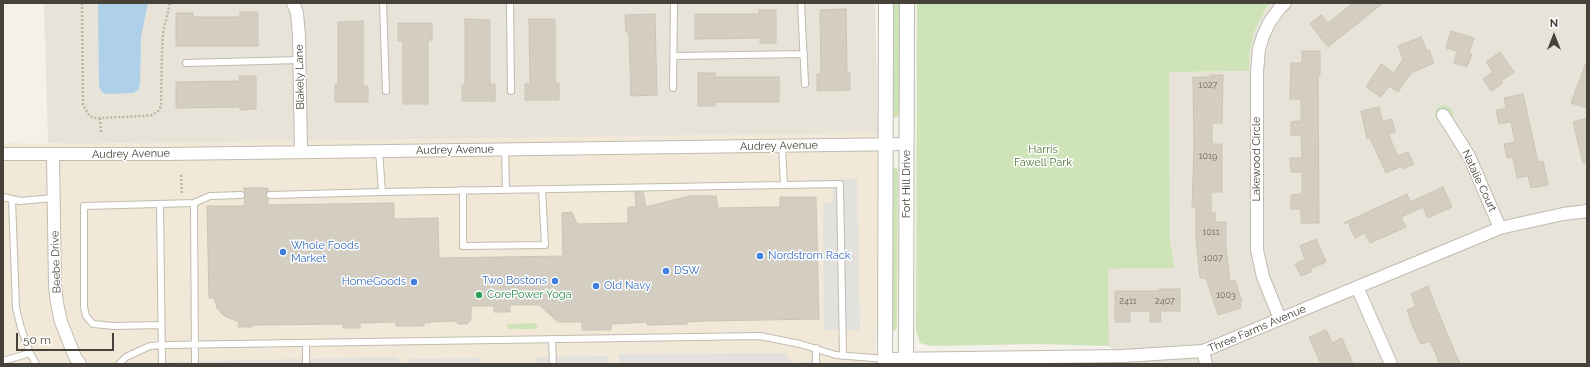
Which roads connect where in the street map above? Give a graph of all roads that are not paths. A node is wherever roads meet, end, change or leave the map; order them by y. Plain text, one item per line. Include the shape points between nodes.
1 (293, 3) edge
2 (383, 3) edge
3 (510, 3) edge
4 (674, 3) edge
5 (801, 3) edge
6 (886, 3) edge
7 (907, 3) edge
8 (1285, 3) edge
9 (804, 54) junction
10 (674, 56) junction
11 (300, 60) junction
12 (186, 63) dead end
13 (805, 84) dead end
14 (673, 88) dead end
15 (386, 91) dead end
16 (511, 91) dead end
17 (1443, 115) dead end
18 (907, 144) junction
19 (886, 145) junction
20 (782, 146) junction
21 (505, 150) junction
22 (379, 151) junction
23 (301, 152) junction
24 (3, 154) edge
25 (53, 155) junction
26 (784, 185) junction
27 (542, 189) junction
28 (463, 190) junction
29 (506, 190) junction
30 (382, 192) junction
31 (270, 195) dead end
32 (241, 196) dead end
33 (3, 197) edge
34 (54, 198) junction
35 (12, 199) junction
36 (194, 203) junction
37 (160, 204) junction
38 (1587, 212) edge
39 (1500, 228) junction
40 (1357, 287) junction
41 (1280, 319) junction
42 (160, 325) junction
43 (552, 339) junction
44 (306, 343) junction
45 (194, 344) junction
46 (161, 345) junction
47 (816, 348) junction
48 (1203, 351) junction
49 (30, 353) junction
50 (843, 356) junction
51 (1074, 360) edge
52 (3, 361) edge
53 (885, 362) edge
54 (906, 362) edge
55 (36, 364) edge
56 (80, 364) edge
57 (119, 364) edge
58 (162, 364) edge
59 (195, 364) edge
60 (306, 364) edge
61 (553, 364) edge
62 (816, 364) edge
63 (1206, 364) edge
64 (1391, 364) edge

1 - 11 street, Blakely Lane via 297,13
2 - 15 lane
3 - 16 lane
4 - 10 lane
5 - 9 lane
6 - 19 street, Fort Hill Drive
7 - 18 street, Fort Hill Drive
8 - 41 street, Lakewood Circle via 1269,23 1263,36 1257,72 1257,250 1263,277
9 - 10 lane
9 - 13 lane
10 - 14 lane
11 - 12 lane
11 - 23 street, Blakely Lane
17 - 39 street, Natalie Court via 1469,156
18 - 19 street, Audrey Avenue
18 - 54 street, Fort Hill Drive
19 - 20 street, Audrey Avenue
19 - 53 street, Fort Hill Drive
20 - 21 street, Audrey Avenue
20 - 26 lane
21 - 22 street, Audrey Avenue
21 - 29 lane
22 - 23 street, Audrey Avenue
22 - 30 lane
23 - 25 street, Audrey Avenue
24 - 25 street, Audrey Avenue
25 - 34 street, Beebe Drive
26 - 27 lane
26 - 50 lane via 840,184
27 - 28 lane via 545,245 470,246 463,246
27 - 29 lane
28 - 29 lane
28 - 30 lane
30 - 31 lane
32 - 36 lane via 210,196
33 - 35 lane
34 - 35 lane via 20,201
34 - 56 street, Beebe Drive via 57,303 75,357
35 - 49 lane via 16,308
36 - 37 lane
36 - 45 lane
37 - 42 lane
37 - 42 lane via 84,206 86,316 93,324
38 - 39 street, Three Farms Avenue via 1563,214
39 - 40 street, Three Farms Avenue
40 - 41 street, Three Farms Avenue
40 - 64 street
41 - 48 street, Three Farms Avenue
42 - 46 lane
43 - 44 lane
43 - 47 lane via 764,336
43 - 61 lane
44 - 45 lane
44 - 60 lane
45 - 46 lane
45 - 59 lane
46 - 57 lane via 150,346 126,357
46 - 58 lane
47 - 50 lane
47 - 62 lane
48 - 51 street, Three Farms Avenue
48 - 63 street
49 - 52 lane
49 - 55 lane
50 - 53 lane
51 - 54 street, Three Farms Avenue
53 - 54 street, Three Farms Avenue

